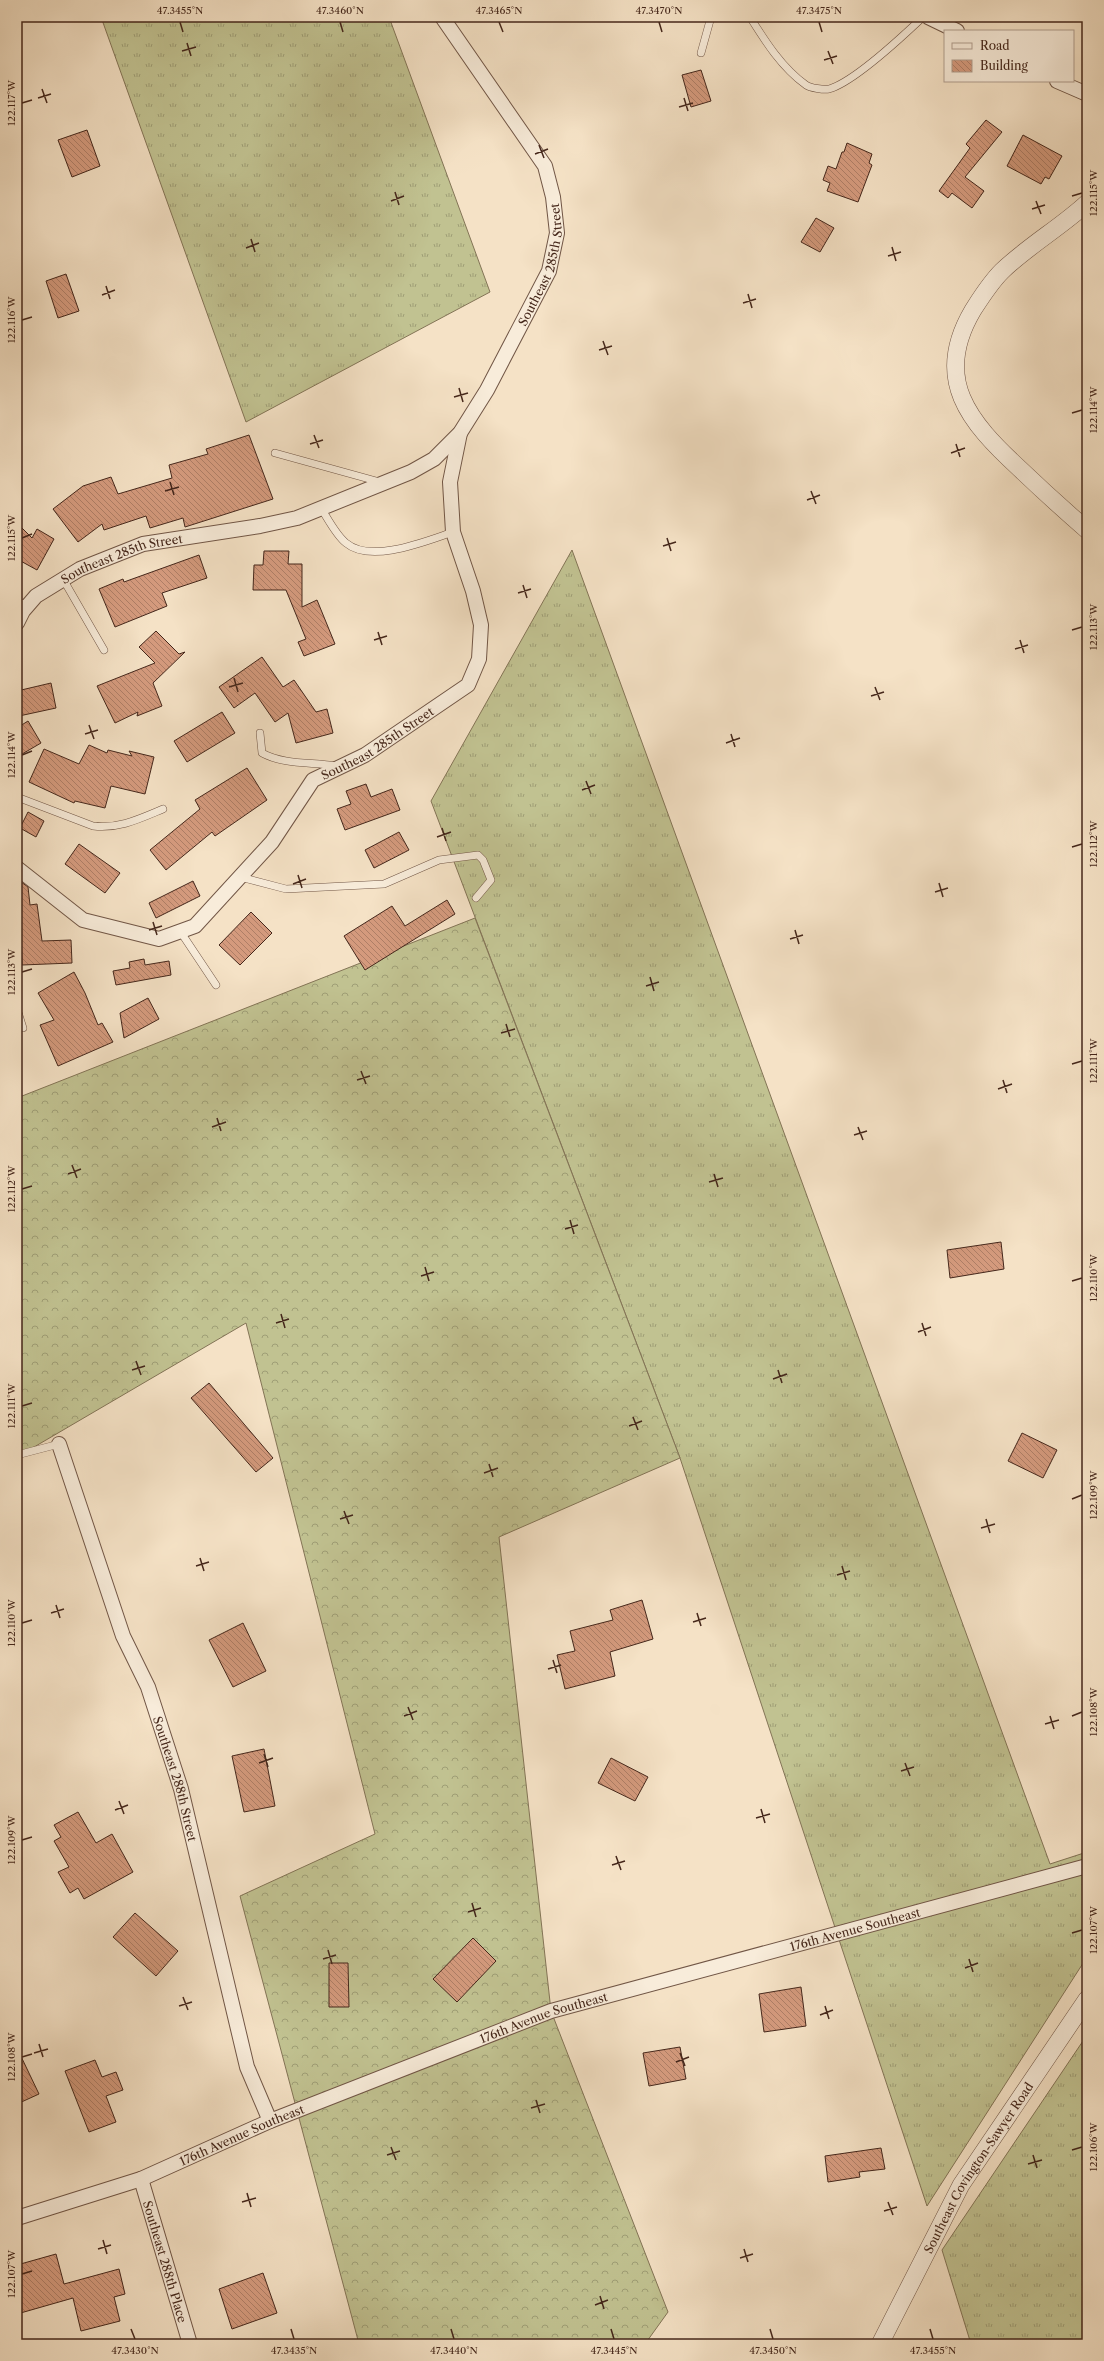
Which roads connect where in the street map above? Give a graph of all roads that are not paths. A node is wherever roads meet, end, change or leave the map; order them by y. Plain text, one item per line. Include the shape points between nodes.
1 (442, 17) edge
2 (711, 17) edge
3 (750, 17) edge
4 (923, 17) edge
5 (928, 17) edge
6 (954, 30) edge
7 (702, 53) dead end
8 (1059, 82) edge
9 (1087, 94) edge
10 (1087, 202) edge
11 (460, 433) junction
12 (274, 453) dead end
13 (383, 483) junction
14 (321, 508) junction
15 (1087, 530) edge
16 (453, 532) junction
17 (63, 579) junction
18 (22, 603) edge
19 (17, 623) edge
20 (104, 650) dead end
21 (260, 734) dead end
22 (340, 767) junction
23 (17, 797) edge
24 (163, 809) dead end
25 (17, 868) edge
26 (240, 877) junction
27 (476, 898) dead end
28 (180, 932) junction
29 (216, 985) dead end
30 (17, 1009) edge
31 (23, 1028) dead end
32 (59, 1444) joint
33 (17, 1455) edge
34 (1087, 1866) edge
35 (1087, 1999) edge
36 (270, 2121) junction
37 (141, 2178) junction
38 (17, 2218) edge
39 (190, 2344) edge
40 (880, 2344) edge

1 - 11 street, Southeast 285th Street via 544,166 553,197 557,233 549,271 487,390
2 - 7 lane
3 - 4 lane via 772,52 806,86 827,90 842,84 900,40
5 - 6 street
8 - 9 street
10 - 15 street via 1002,271 985,291 963,328 957,346 956,368 960,392 967,411 982,432
11 - 13 street, Southeast 285th Street via 434,459
11 - 16 street, Southeast 285th Street via 450,482
12 - 13 lane
13 - 14 street, Southeast 285th Street
14 - 16 lane via 346,543 362,551 387,551
14 - 17 street, Southeast 285th Street via 297,518 260,526 143,544 80,569
16 - 22 street, Southeast 285th Street via 473,591 481,625 479,659 468,685 365,755
17 - 18 street, Southeast 285th Street
17 - 20 lane
18 - 19 street, Southeast 285th Street
21 - 22 lane via 262,753 270,757
22 - 26 street, Southeast 285th Street via 313,780 272,842
23 - 24 lane via 104,828 124,825
25 - 28 street, Southeast 285th Street via 83,920 159,939
26 - 27 lane via 286,889 384,884 439,860 478,855 483,860 491,880
26 - 28 street, Southeast 285th Street via 195,926
28 - 29 lane
30 - 31 lane
32 - 33 lane
32 - 36 street, Southeast 288th Street via 123,1636 148,1687 178,1781 247,2067
34 - 36 street, 176th Avenue Southeast via 551,2012
35 - 40 street, Southeast Covington-Sawyer Road via 961,2185
36 - 37 street, 176th Avenue Southeast
37 - 38 street, 176th Avenue Southeast
37 - 39 street, Southeast 288th Place

